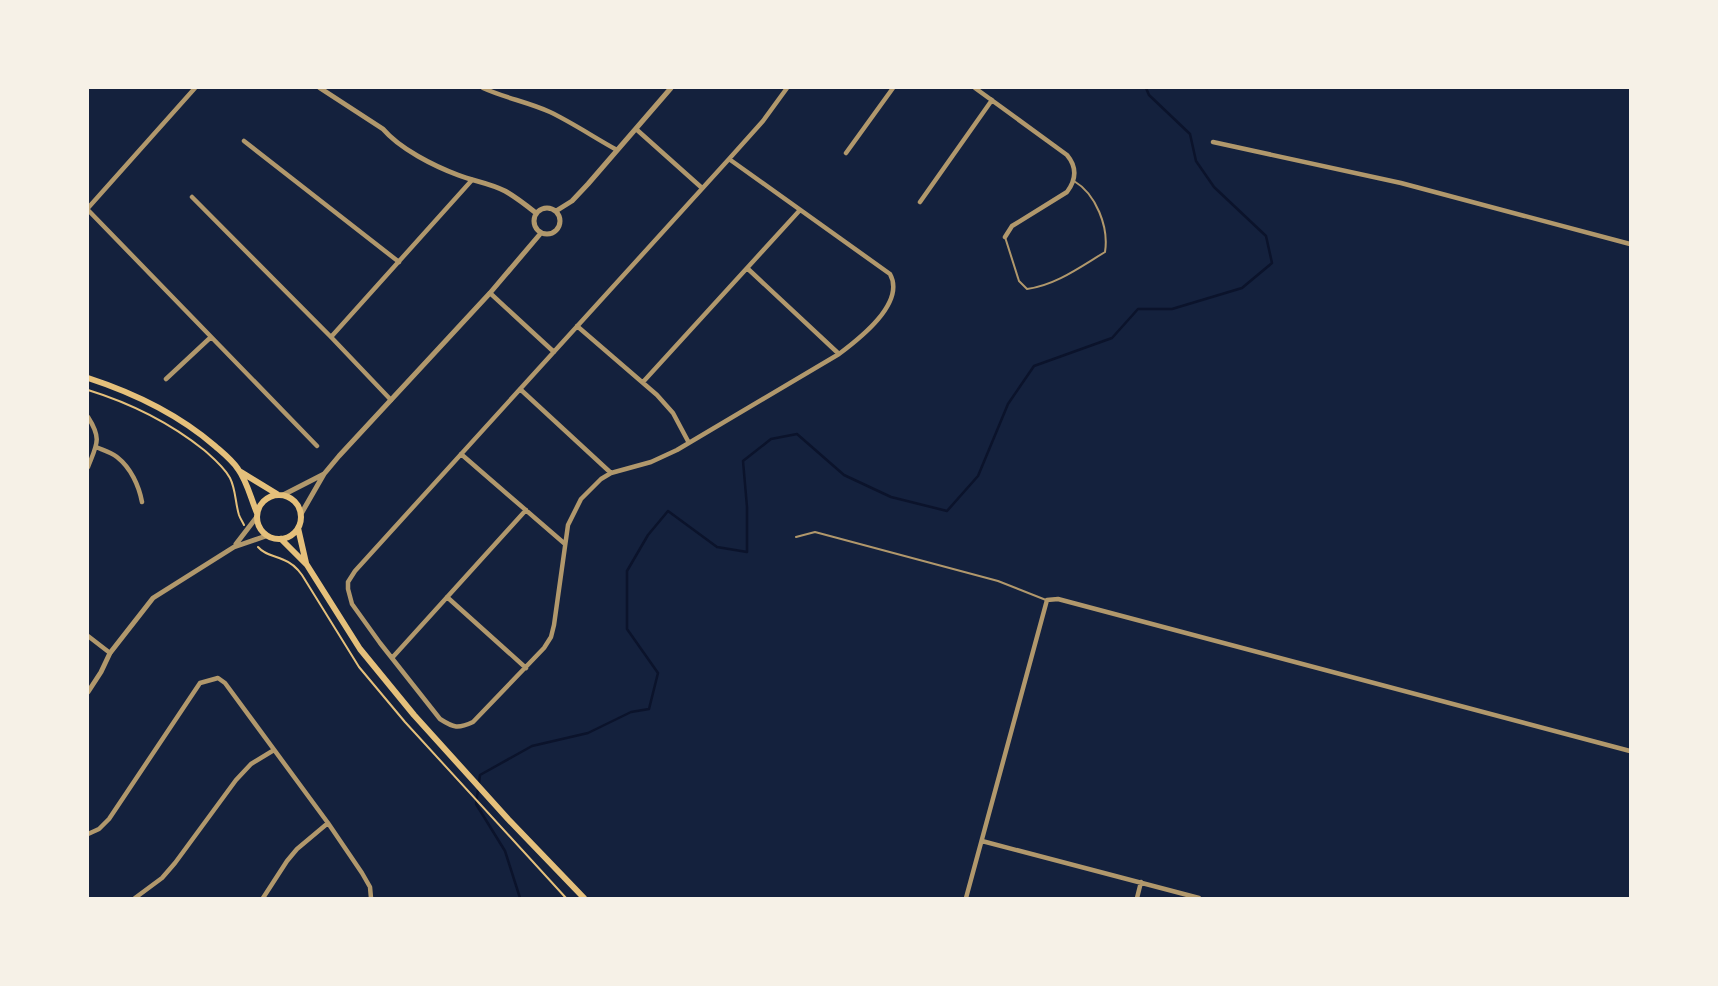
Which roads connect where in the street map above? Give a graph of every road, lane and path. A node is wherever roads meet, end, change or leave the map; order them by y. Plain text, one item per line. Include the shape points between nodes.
1 (195, 88) edge
2 (320, 88) edge
3 (483, 88) edge
4 (671, 88) edge
5 (787, 88) edge
6 (893, 88) edge
7 (975, 88) edge
8 (992, 100) junction
9 (636, 129) junction
10 (244, 141) dead end
11 (1213, 142) dead end
12 (617, 150) junction
13 (846, 153) dead end
14 (729, 159) junction
15 (472, 180) junction
16 (1073, 181) junction
17 (702, 188) junction
18 (192, 197) dead end
19 (920, 202) dead end
20 (88, 209) edge
21 (800, 210) junction
22 (556, 211) junction
23 (536, 213) junction
24 (541, 233) junction
25 (1005, 237) joint
26 (1630, 244) edge
27 (399, 262) junction
28 (747, 268) junction
29 (490, 293) junction
30 (577, 326) junction
31 (211, 337) junction
32 (331, 337) junction
33 (554, 352) junction
34 (839, 354) junction
35 (88, 378) edge
36 (166, 379) dead end
37 (643, 382) junction
38 (520, 389) junction
39 (88, 390) edge
40 (391, 400) junction
41 (88, 417) edge
42 (689, 443) junction
43 (317, 446) dead end
44 (96, 447) junction
45 (461, 454) junction
46 (88, 467) edge
47 (240, 471) junction
48 (611, 473) junction
49 (324, 474) junction
50 (280, 495) junction
51 (142, 502) dead end
52 (526, 510) junction
53 (301, 514) junction
54 (256, 516) junction
55 (245, 527) dead end
56 (298, 528) junction
57 (266, 536) junction
58 (796, 537) dead end
59 (281, 539) junction
60 (255, 544) dead end
61 (565, 544) junction
62 (234, 547) junction
63 (307, 565) junction
64 (447, 597) junction
65 (1047, 600) junction
66 (88, 636) edge
67 (110, 653) junction
68 (392, 658) junction
69 (526, 668) junction
70 (88, 692) edge
71 (274, 750) junction
72 (1630, 751) edge
73 (328, 823) junction
74 (88, 834) edge
75 (982, 841) junction
76 (1141, 882) junction
77 (135, 898) edge
78 (263, 898) edge
79 (372, 898) edge
80 (566, 898) edge
81 (584, 898) edge
82 (966, 898) edge
83 (1137, 898) edge
84 (1199, 898) edge

1 - 20 street
2 - 15 street via 401,145
3 - 12 street via 552,113
4 - 9 street
5 - 14 street
6 - 13 street
7 - 8 street
8 - 16 street via 1068,155 1073,162
8 - 19 street
9 - 12 street
9 - 17 street
10 - 27 street
11 - 26 street via 1401,183
12 - 22 street via 572,201
14 - 17 street
14 - 21 street
15 - 23 street via 504,191
15 - 27 street
16 - 25 street via 1067,192 1012,226
16 - 25 lane via 1094,201 1104,225 1105,252 1060,279 1027,289 1019,281
17 - 30 street
18 - 32 street
20 - 31 street
21 - 28 street
21 - 34 street via 890,274 893,281 893,294 874,325
22 - 23 street via 547,208
22 - 24 street via 557,229
23 - 24 street via 535,228
24 - 29 street
27 - 32 street
28 - 34 street
28 - 37 street
29 - 33 street
29 - 40 street
30 - 33 street
30 - 37 street
31 - 36 street
31 - 43 street
32 - 40 street
33 - 38 street
34 - 42 street
35 - 47 main road via 163,410 206,439
37 - 42 street via 673,414
38 - 45 street
38 - 48 street
39 - 55 path via 148,414 213,458 230,479
40 - 49 street
41 - 44 street via 96,432
42 - 48 street via 651,462
44 - 46 street
44 - 51 street via 123,463 138,485
45 - 52 street
45 - 68 street via 348,582 352,604
47 - 50 main road
47 - 54 main road
48 - 61 street via 581,499 568,525
49 - 50 street
49 - 53 street
50 - 53 main road via 295,502
50 - 54 main road via 264,500
52 - 61 street
52 - 64 street
53 - 56 main road
54 - 57 main road
54 - 62 street
56 - 59 main road
56 - 63 main road
57 - 59 main road
57 - 62 street
58 - 65 lane via 815,532 998,581
59 - 63 main road
60 - 80 path via 266,554 288,561 302,575 359,667
61 - 69 street via 551,637
62 - 67 street via 153,598
63 - 81 main road via 360,649 414,715
64 - 68 street
64 - 69 street
65 - 72 street via 1058,599
65 - 75 street
66 - 67 street
67 - 70 street
68 - 69 street via 440,719 452,727 473,723
71 - 73 street
71 - 74 street via 225,683 218,678 200,683 109,819
71 - 77 street via 251,764 175,863
73 - 78 street via 297,849
73 - 79 street via 362,873
75 - 76 street
75 - 82 street
76 - 83 street
76 - 84 street

